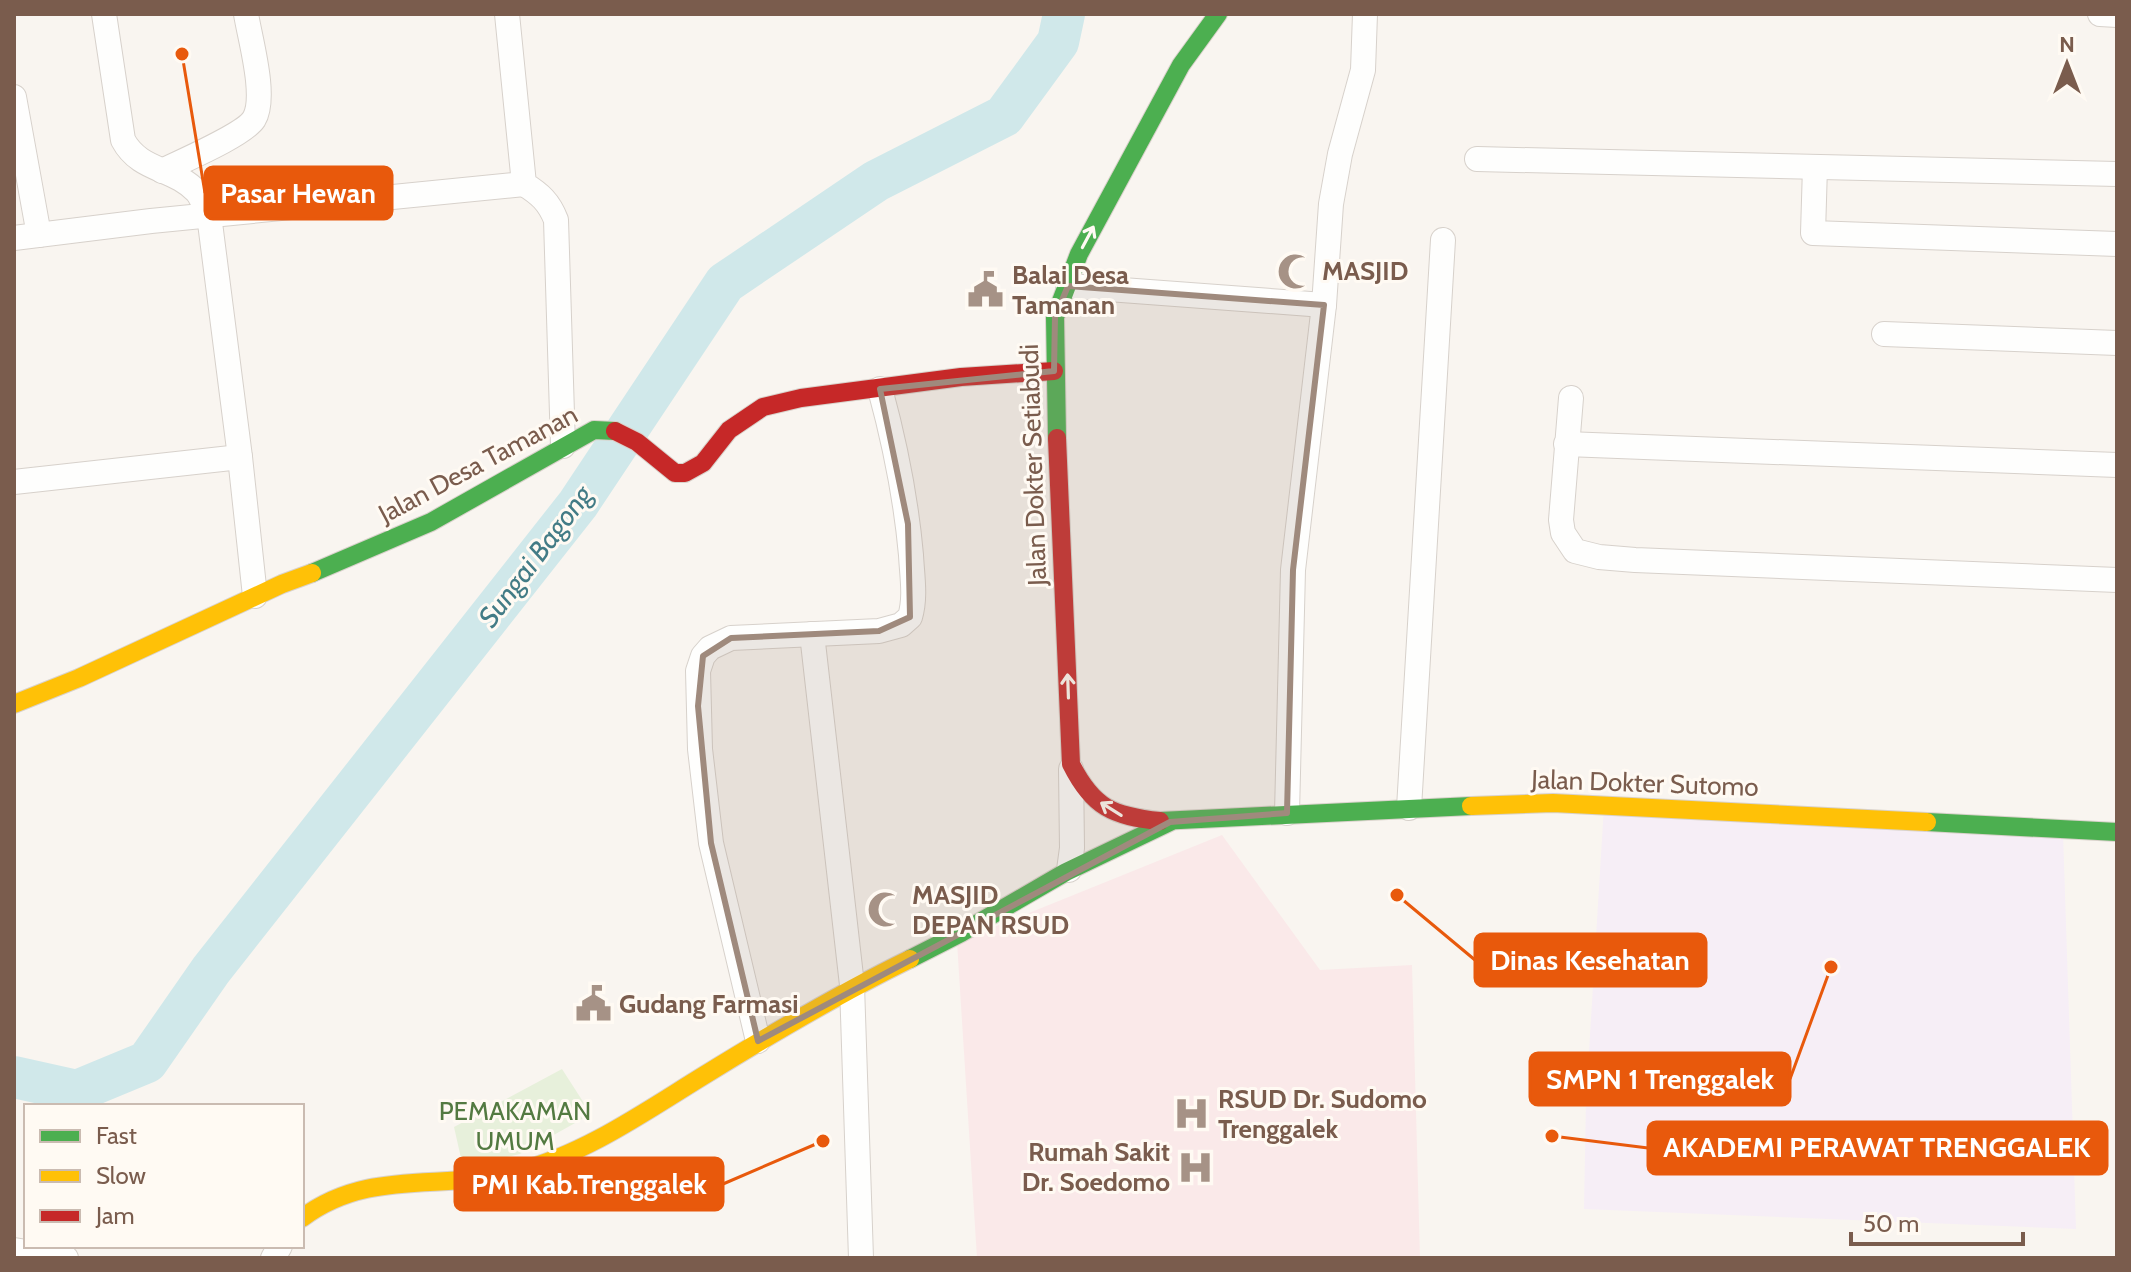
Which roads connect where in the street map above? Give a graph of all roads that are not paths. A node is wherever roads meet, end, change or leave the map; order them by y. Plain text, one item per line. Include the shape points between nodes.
1 (104, 14) edge
2 (246, 14) edge
3 (507, 14) edge
4 (1218, 14) edge
5 (1365, 14) edge
6 (2100, 14) edge
7 (2117, 15) edge
8 (14, 97) edge
9 (1477, 159) dead end
10 (1815, 167) junction
11 (162, 171) junction
12 (2117, 174) edge
13 (524, 184) junction
14 (209, 215) junction
15 (39, 235) junction
16 (14, 238) edge
17 (1443, 240) dead end
18 (2117, 244) edge
19 (1068, 286) junction
20 (1324, 305) junction
21 (1884, 334) dead end
22 (2117, 343) edge
23 (1054, 371) junction
24 (880, 389) junction
25 (1571, 398) dead end
26 (1566, 444) junction
27 (563, 446) junction
28 (240, 457) junction
29 (2117, 465) edge
30 (14, 482) edge
31 (2117, 580) edge
32 (255, 596) junction
33 (812, 634) junction
34 (14, 704) edge
35 (1071, 764) junction
36 (1409, 808) junction
37 (1287, 813) junction
38 (1170, 822) junction
39 (2117, 832) edge
40 (1069, 870) junction
41 (852, 985) junction
42 (758, 1041) junction
43 (304, 1216) edge
44 (14, 1250) edge
45 (66, 1258) edge
46 (861, 1258) edge

1 - 11 street via 123,140 130,154
2 - 11 street via 258,79 255,118
3 - 13 street
19 -> 4 street, Jalan Dokter Setiabudi via 1079,254 1181,65
5 - 20 street via 1363,70 1331,204
6 - 7 street
8 - 15 street
9 - 10 street
10 - 12 street
10 - 18 street via 1813,233
11 - 14 street via 198,193
13 - 14 street
13 - 27 street via 551,206 556,220
14 - 15 street
14 - 28 street
15 - 16 street
17 - 36 street
19 - 20 street
19 - 23 street, Jalan Dokter Setiabudi via 1055,317
20 - 37 street via 1293,570
21 - 22 street
23 - 24 street, Jalan Desa Tamanan
35 -> 23 street, Jalan Dokter Setiabudi
24 - 27 street, Jalan Desa Tamanan via 763,407 729,430 703,463 685,473 675,473 618,430 594,430
24 - 33 street via 908,524 913,609 906,621 891,628
25 - 26 street
26 - 29 street
26 - 31 street via 1563,533 1575,551 1599,557
27 - 32 street, Jalan Desa Tamanan via 431,522
28 - 30 street
28 - 32 street
32 - 34 street, Jalan Desa Tamanan
33 - 41 street
33 - 42 street via 731,638 703,656 698,671 711,843
38 -> 35 street via 1123,817 1099,803
35 - 40 street
36 - 37 street, Jalan Dokter Sutomo
36 - 39 street, Jalan Dokter Sutomo via 1553,803
37 - 38 street, Jalan Dokter Sutomo
38 - 40 street
40 - 41 street via 945,942
41 - 42 street
41 - 46 street
42 - 43 street via 643,1112 543,1164 503,1176 344,1193
44 - 45 street

